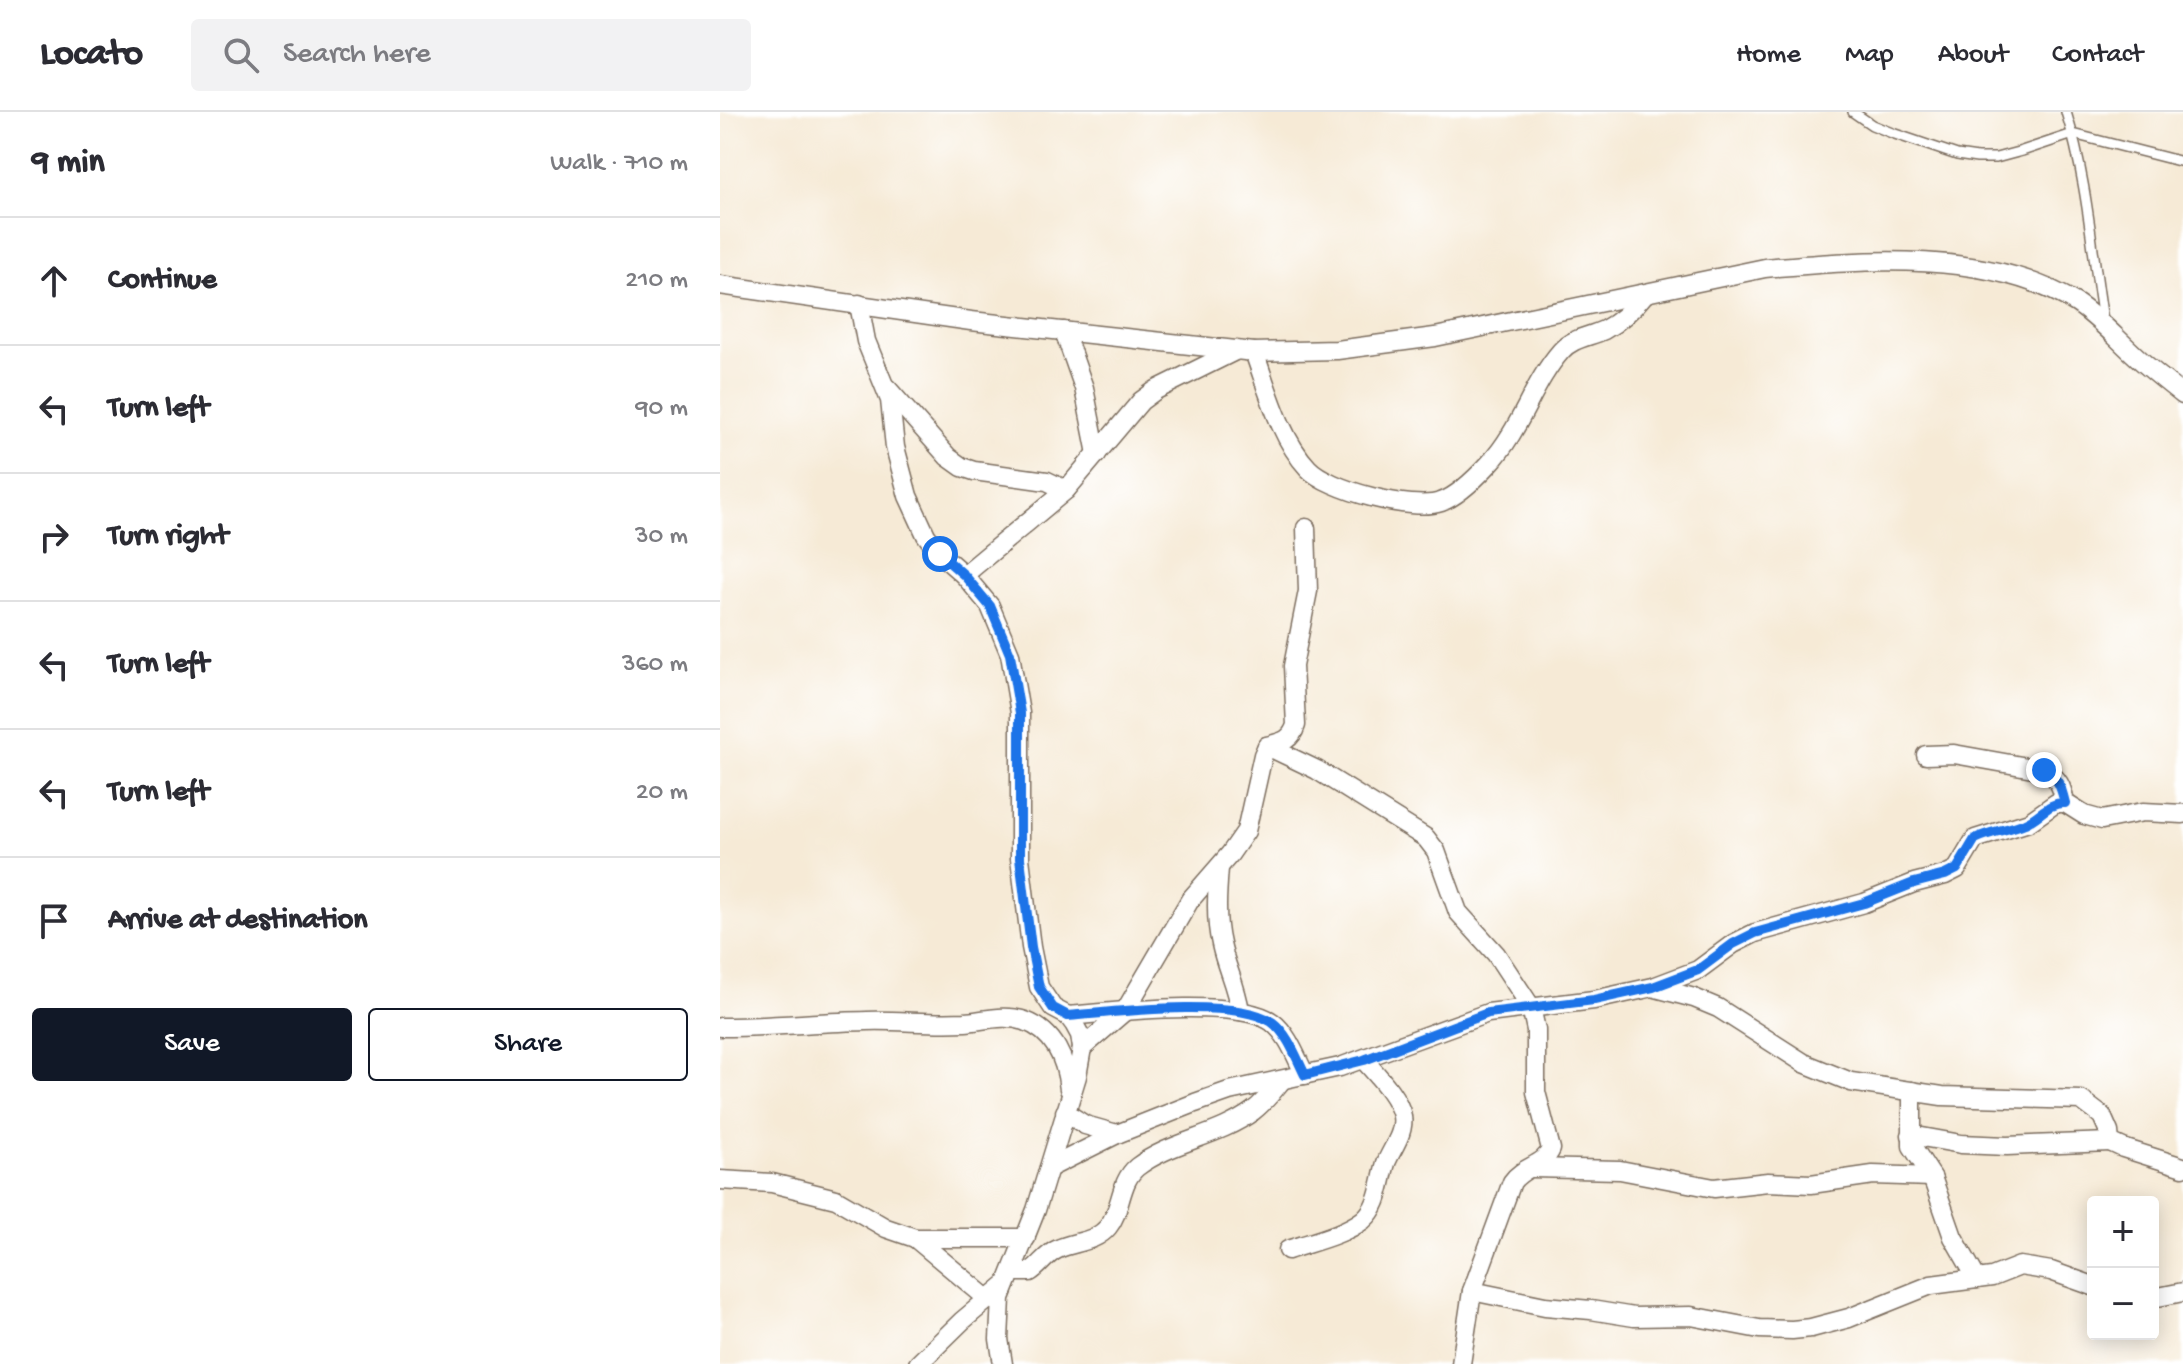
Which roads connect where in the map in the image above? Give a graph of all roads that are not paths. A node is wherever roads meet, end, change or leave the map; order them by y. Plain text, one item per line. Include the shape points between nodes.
1 (1853, 112) edge
2 (2066, 112) edge
3 (2073, 134) junction
4 (2183, 162) edge
5 (720, 285) edge
6 (1645, 294) junction
7 (859, 304) junction
8 (2103, 324) junction
9 (1064, 331) junction
10 (1235, 351) junction
11 (1254, 352) junction
12 (885, 386) junction
13 (2183, 395) edge
14 (1097, 454) junction
15 (1066, 490) junction
16 (1306, 528) dead end
17 (964, 575) junction
18 (1267, 746) junction
19 (1926, 755) dead end
20 (2065, 803) junction
21 (2183, 814) edge
22 (1219, 868) junction
23 (1653, 987) junction
24 (1531, 1007) junction
25 (1125, 1011) junction
26 (1240, 1011) junction
27 (1068, 1016) junction
28 (720, 1027) edge
29 (1082, 1048) junction
30 (1364, 1060) junction
31 (1305, 1075) junction
32 (1282, 1080) junction
33 (1912, 1091) junction
34 (1068, 1104) junction
35 (1117, 1134) junction
36 (1911, 1135) junction
37 (2110, 1142) junction
38 (1551, 1145) junction
39 (2183, 1167) edge
40 (1049, 1168) junction
41 (1525, 1168) junction
42 (1575, 1168) junction
43 (1932, 1177) junction
44 (720, 1180) edge
45 (915, 1238) junction
46 (1026, 1238) junction
47 (1288, 1250) dead end
48 (1009, 1279) junction
49 (1977, 1279) junction
50 (2087, 1284) edge
51 (1472, 1291) junction
52 (2183, 1292) edge
53 (2159, 1297) edge
54 (988, 1299) junction
55 (918, 1364) edge
56 (1003, 1364) edge
57 (1461, 1364) edge

1 - 3 lane via 1892,133 1977,158 1996,158
2 - 3 lane
3 - 4 lane
3 - 8 lane
5 - 7 street
6 - 8 street via 1765,268 1948,264 2003,272 2041,286
6 - 11 street via 1392,344
6 - 11 street via 1623,319 1566,346 1489,464 1449,498 1426,505 1341,489 1307,468 1290,442
7 - 9 street
7 - 12 street via 866,341
8 - 13 street
9 - 10 street
9 - 14 street via 1084,388
10 - 11 street
10 - 14 street via 1148,396
12 - 15 street via 962,467 1047,481
12 - 17 street via 908,496 931,542
14 - 15 street
15 - 17 street
16 - 18 street via 1308,591 1293,666 1296,725 1289,739
17 - 27 street via 990,606 1010,654 1020,713 1020,858 1031,947 1039,987 1053,1008
18 - 22 street via 1246,831
18 - 24 street via 1317,770 1426,838 1436,851 1458,912 1496,954
19 - 20 street via 1954,754 2044,770 2061,786
20 - 21 street via 2102,820 2143,812
20 - 23 street via 2051,805 2017,827 1975,839 1957,869 1945,875 1755,933 1698,970
22 - 25 street via 1190,900
22 - 26 street via 1218,931
23 - 24 street
23 - 33 street via 1718,1008 1825,1074
24 - 30 street via 1488,1013
24 - 38 street via 1536,1092
25 - 26 street
25 - 27 street
25 - 29 street
26 - 31 street via 1271,1022 1283,1033
27 - 29 street
28 - 34 street via 1001,1017 1026,1022 1061,1054
29 - 34 street
30 - 31 street
30 - 47 street via 1402,1115 1376,1200 1352,1226
31 - 32 street
32 - 35 street via 1229,1091
32 - 48 street via 1251,1113 1136,1168 1115,1216 1096,1237 1056,1249 1030,1272
33 - 36 street
33 - 37 street via 2081,1100 2102,1116
34 - 35 street via 1085,1125
34 - 40 street
35 - 40 street
36 - 37 street via 2007,1146
36 - 43 street via 1912,1146
37 - 39 street
38 - 41 street via 1549,1156
38 - 42 street
40 - 46 street
41 - 42 street
41 - 51 street via 1512,1182
42 - 43 street via 1620,1170 1714,1188 1811,1184 1883,1174
43 - 49 street via 1953,1237
44 - 45 street via 772,1183 829,1197
45 - 46 street
45 - 54 street
46 - 48 street
48 - 54 street
48 - 56 street via 998,1325
49 - 50 street via 2020,1266
49 - 51 street via 1931,1285 1828,1324 1792,1330 1691,1316 1634,1317
51 - 57 street
52 - 53 street
54 - 55 street

